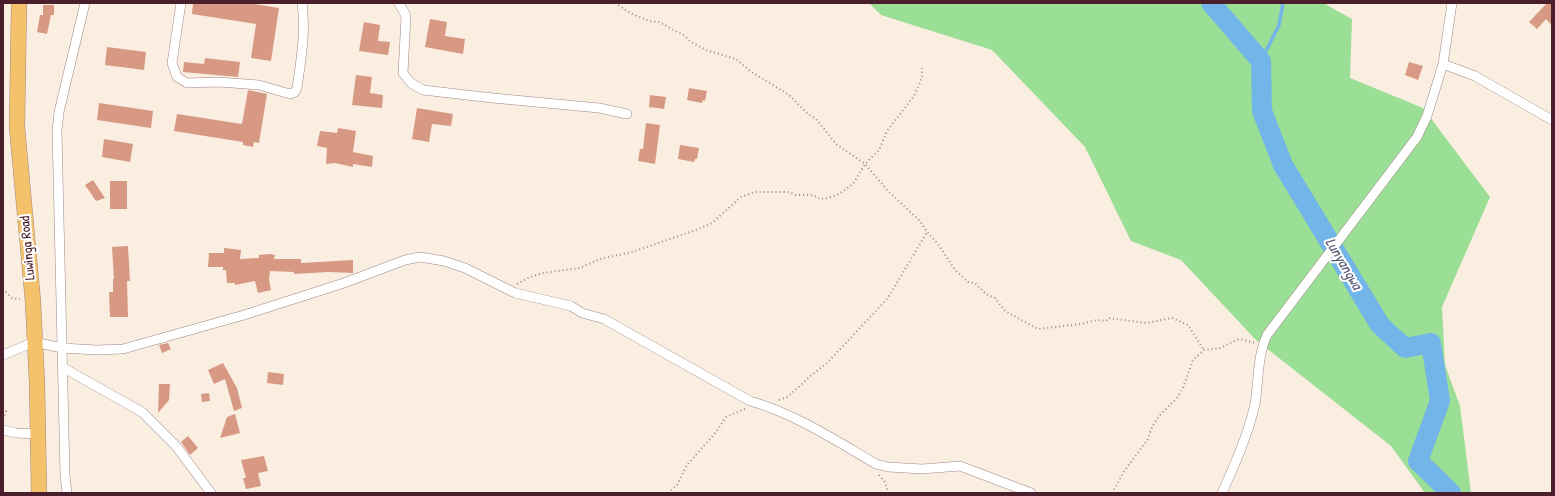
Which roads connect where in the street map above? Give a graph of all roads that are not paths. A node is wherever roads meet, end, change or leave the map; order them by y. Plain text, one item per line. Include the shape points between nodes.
1 (19, 3) edge
2 (85, 3) edge
3 (181, 3) edge
4 (302, 3) edge
5 (399, 3) edge
6 (1452, 3) edge
7 (1443, 64) junction
8 (627, 114) dead end
9 (1552, 120) edge
10 (34, 342) junction
11 (62, 348) junction
12 (3, 355) edge
13 (62, 367) junction
14 (3, 430) edge
15 (38, 434) junction
16 (39, 493) edge
17 (67, 493) edge
18 (211, 493) edge
19 (1031, 493) edge
20 (1222, 493) edge

1 - 10 highway, Luwinga Road via 17,127
2 - 11 street via 59,112 57,131
3 - 4 street via 172,64 178,77 186,83 259,85 290,94 297,88 302,49
5 - 8 street via 406,16 403,73 410,83 423,90 599,108
6 - 7 street
7 - 9 street via 1475,76
7 - 20 street via 1418,137 1267,335 1262,345 1255,404 1246,437
10 - 11 street
10 - 12 street
10 - 15 highway, Luwinga Road
11 - 13 street
11 - 19 street via 123,349 244,315 420,257 465,268 527,297 571,306 582,313 604,319 750,401 769,406 794,418 876,464 922,469 960,466
13 - 17 street
13 - 18 street via 142,412 176,446
14 - 15 street
15 - 16 highway, Luwinga Road

